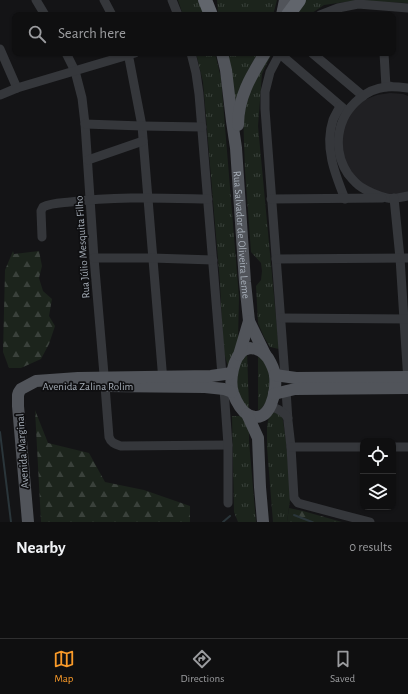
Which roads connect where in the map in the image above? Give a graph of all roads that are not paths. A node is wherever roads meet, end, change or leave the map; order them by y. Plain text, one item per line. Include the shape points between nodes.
1 (36, 0) edge
2 (104, 0) edge
3 (172, 0) edge
4 (205, 0) edge
5 (215, 0) edge
6 (285, 0) edge
7 (299, 0) edge
8 (408, 8) edge
9 (382, 10) edge
10 (43, 12) edge
11 (110, 12) edge
12 (177, 12) edge
13 (211, 12) edge
14 (212, 12) edge
15 (283, 12) edge
16 (290, 12) edge
17 (328, 12) edge
18 (0, 49) edge
19 (68, 56) edge
20 (124, 56) edge
21 (130, 56) edge
22 (192, 56) edge
23 (223, 56) edge
24 (263, 56) edge
25 (279, 56) edge
26 (282, 56) edge
27 (316, 56) edge
28 (384, 56) edge
29 (76, 71) junction
30 (408, 84) edge
31 (386, 87) junction
32 (17, 88) junction
33 (408, 88) edge
34 (0, 95) edge
35 (363, 96) junction
36 (344, 109) junction
37 (85, 124) junction
38 (142, 126) junction
39 (202, 127) junction
40 (143, 141) junction
41 (236, 148) junction
42 (88, 160) junction
43 (361, 187) junction
44 (408, 196) edge
45 (148, 198) junction
46 (390, 198) junction
47 (91, 199) junction
48 (208, 199) junction
49 (271, 199) junction
50 (347, 199) junction
51 (42, 237) dead end
52 (94, 258) junction
53 (152, 258) junction
54 (404, 258) edge
55 (276, 259) junction
56 (213, 260) junction
57 (281, 318) junction
58 (406, 319) edge
59 (249, 321) junction
60 (265, 354) junction
61 (239, 355) junction
62 (227, 374) junction
63 (280, 376) junction
64 (408, 381) edge
65 (105, 382) junction
66 (163, 382) junction
67 (28, 385) joint
68 (228, 390) junction
69 (286, 390) junction
70 (274, 394) junction
71 (268, 409) junction
72 (226, 413) junction
73 (245, 413) junction
74 (288, 418) junction
75 (258, 438) junction
76 (228, 445) junction
77 (291, 447) junction
78 (360, 447) edge
79 (396, 447) edge
80 (408, 447) edge
81 (228, 503) dead end
82 (28, 522) edge
83 (263, 522) edge
84 (370, 522) edge

1 - 10 street
2 - 11 street
3 - 12 street
4 - 13 highway
5 - 14 main road
6 - 15 main road
7 - 16 highway
8 - 9 street
9 - 17 street via 358,4
18 - 32 street
19 - 29 street, Rua Júlio Mesquita Filho
20 - 29 street
21 - 38 street
22 - 39 street
23 - 41 main road
24 - 41 main road via 243,92 238,114
25 - 49 street via 270,72 265,92
26 - 36 street
27 - 35 street
28 - 31 street
29 - 32 street
29 - 37 street, Rua Júlio Mesquita Filho
30 - 31 street
31 - 33 street
31 - 35 street
32 - 34 street
35 - 36 street
36 - 43 street via 338,134 340,158 352,179
36 - 50 street via 333,120 331,157
37 - 38 street
37 - 42 street, Rua Júlio Mesquita Filho
38 - 39 street
38 - 40 street
39 - 48 street
40 - 42 street
40 - 45 street
41 - 59 main road, Rua Salvador de Oliveira Leme
42 - 47 street, Rua Júlio Mesquita Filho
43 - 46 street
43 - 50 street via 358,196
44 - 46 street
45 - 47 street
45 - 48 street
45 - 53 street
46 - 50 street
46 - 54 street
47 - 51 street via 43,207
47 - 52 street, Rua Júlio Mesquita Filho
48 - 56 street
49 - 50 street
49 - 55 street
52 - 53 street
52 - 65 street, Rua Júlio Mesquita Filho
53 - 56 street
53 - 66 street
54 - 55 street
54 - 58 street
55 - 57 street
56 - 62 street
57 - 58 street
57 - 63 street
58 - 64 street
59 - 60 main road
59 - 61 main road
60 - 61 main road via 250,348
60 - 63 main road
61 - 62 main road
62 - 66 main road, Avenida Zalina Rolim
62 - 68 main road via 231,383
63 - 64 main road
63 - 70 main road via 275,382
64 - 69 main road
65 - 66 main road, Avenida Zalina Rolim
65 - 67 main road, Avenida Zalina Rolim via 51,380 36,381
65 - 76 street, Rua Júlio Mesquita Filho via 111,442 121,446
66 - 68 main road, Avenida Zalina Rolim
67 - 82 main road, Avenida Marginal via 21,389 18,395
68 - 72 street
68 - 73 main road
69 - 70 main road
69 - 74 street
70 - 71 main road
71 - 73 main road via 257,417
71 - 74 street via 276,408
71 - 75 main road
72 - 73 street
72 - 76 street
73 - 75 main road
74 - 77 street
75 - 83 main road
76 - 81 street
77 - 78 street
77 - 84 street via 294,498 298,503
79 - 80 street

